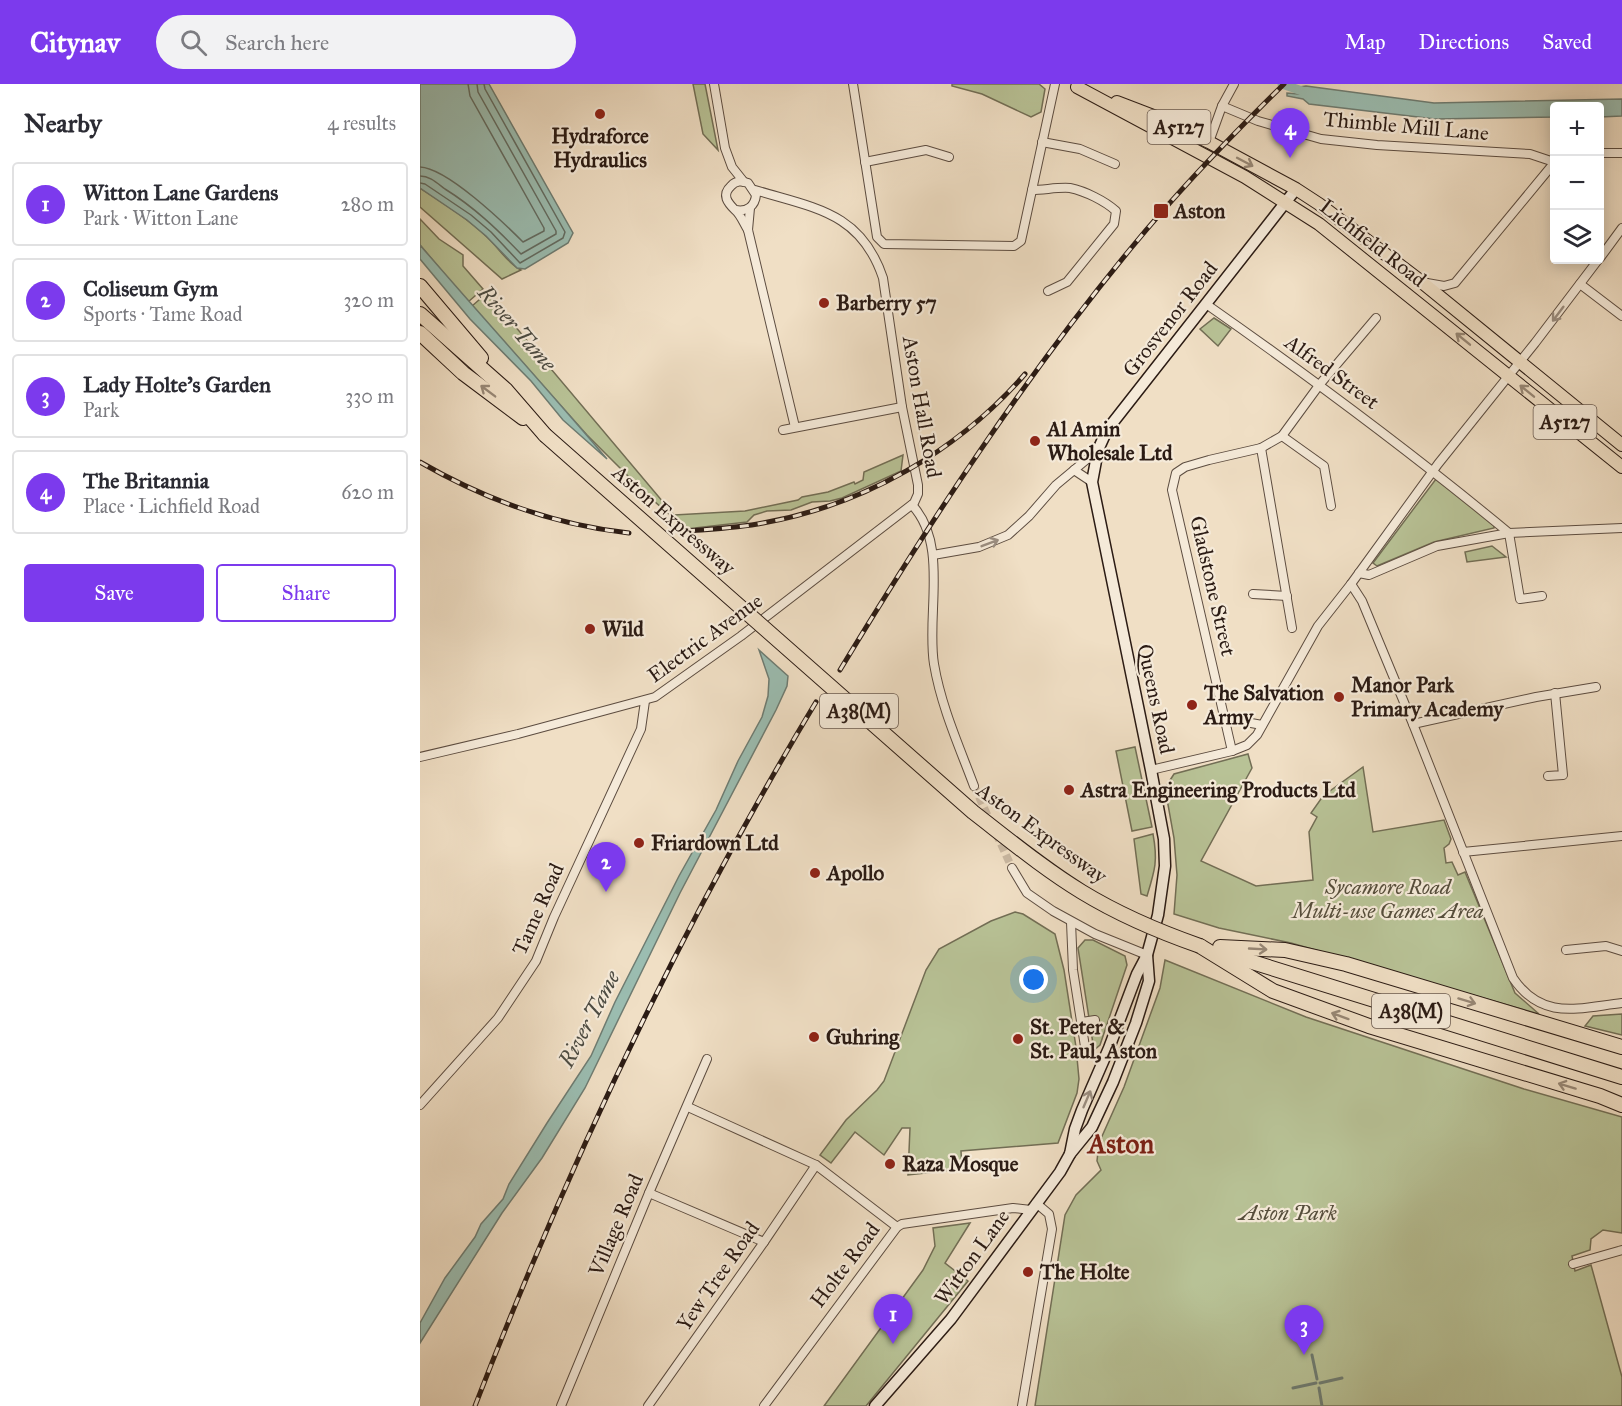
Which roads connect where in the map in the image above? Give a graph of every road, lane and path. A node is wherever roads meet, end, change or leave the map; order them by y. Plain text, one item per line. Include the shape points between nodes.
1 (714, 84) edge
2 (854, 84) edge
3 (1055, 84) edge
4 (1234, 84) edge
5 (1074, 85) edge
6 (1222, 106) junction
7 (1042, 142) junction
8 (1209, 142) junction
9 (1604, 153) edge
10 (1611, 153) junction
11 (1622, 153) edge
12 (949, 157) dead end
13 (1550, 161) edge
14 (1622, 161) edge
15 (865, 162) junction
16 (1115, 164) dead end
17 (732, 167) junction
18 (1550, 167) edge
19 (744, 182) junction
20 (731, 186) junction
21 (1296, 189) junction
22 (754, 190) junction
23 (1032, 190) junction
24 (770, 195) junction
25 (1286, 202) junction
26 (752, 206) junction
27 (736, 210) junction
28 (1622, 228) edge
29 (748, 230) junction
30 (1604, 252) edge
31 (1595, 264) edge
32 (1418, 279) junction
33 (1580, 284) junction
34 (420, 286) edge
35 (1048, 291) dead end
36 (1206, 304) junction
37 (420, 314) edge
38 (1622, 316) edge
39 (1376, 318) dead end
40 (420, 333) edge
41 (420, 342) edge
42 (1520, 362) junction
43 (464, 374) junction
44 (1508, 376) junction
45 (1320, 384) junction
46 (506, 390) junction
47 (902, 407) junction
48 (795, 428) junction
49 (783, 430) dead end
50 (545, 435) junction
51 (1282, 436) junction
52 (1622, 445) edge
53 (1261, 448) junction
54 (1098, 450) junction
55 (1622, 466) edge
56 (1074, 470) junction
57 (1434, 471) junction
58 (1092, 482) junction
59 (912, 505) junction
60 (1331, 506) dead end
61 (1622, 528) edge
62 (1509, 533) junction
63 (933, 555) junction
64 (1359, 573) junction
65 (1351, 584) junction
66 (1253, 594) dead end
67 (1287, 596) junction
68 (1542, 596) dead end
69 (1293, 628) dead end
70 (1596, 687) dead end
71 (1555, 693) junction
72 (645, 701) junction
73 (1224, 718) junction
74 (1413, 724) junction
75 (1262, 725) junction
76 (1232, 751) junction
77 (420, 757) edge
78 (1151, 770) junction
79 (1548, 776) dead end
80 (974, 786) tunnel mouth
81 (1622, 836) edge
82 (1463, 852) junction
83 (1012, 868) tunnel mouth
84 (1071, 922) junction
85 (1200, 946) junction
86 (1566, 950) dead end
87 (1622, 951) edge
88 (1147, 955) junction
89 (1622, 1003) edge
90 (1095, 1020) dead end
91 (1082, 1022) junction
92 (1622, 1047) edge
93 (1086, 1053) dead end
94 (707, 1059) dead end
95 (1622, 1077) edge
96 (420, 1105) edge
97 (1622, 1105) edge
98 (687, 1107) junction
99 (1070, 1154) junction
100 (816, 1165) junction
101 (649, 1193) junction
102 (1033, 1207) junction
103 (897, 1227) junction
104 (764, 1242) junction
105 (1622, 1250) edge
106 (1572, 1264) dead end
107 (561, 1406) edge
108 (648, 1406) edge
109 (764, 1406) edge
110 (875, 1406) edge
111 (1022, 1406) edge

1 - 17 street, Aston Hall Road via 721,136
2 - 15 street
3 - 7 street
4 - 6 street
5 - 8 main road, Lichfield Road / A5127
5 - 25 main road, Lichfield Road / A5127
6 - 8 street
6 - 13 street, Thimble Mill Lane via 1322,139 1530,154
7 - 16 street via 1080,149
7 - 23 street
8 -> 21 main road, Lichfield Road / A5127
9 - 10 street
10 - 11 street
10 - 14 street
12 - 15 street via 926,150
15 - 23 street via 877,237 884,244 1014,246 1021,242
17 - 19 street, Aston Hall Road
17 - 20 street, Aston Hall Road
18 - 32 street via 1455,283 1444,286
19 - 20 street
19 - 22 street, Aston Hall Road
20 - 27 street, Aston Hall Road via 726,199
21 - 25 main road, Grosvenor Road
21 - 32 main road, Lichfield Road / A5127
22 - 24 street, Aston Hall Road
22 - 26 street
23 - 35 street via 1070,188 1116,211 1114,224 1067,282
24 - 26 street
24 - 47 street, Aston Hall Road via 835,217 869,246 883,278
25 - 36 main road, Grosvenor Road
44 -> 25 main road, Lichfield Road / A5127 via 1347,245
26 - 27 street
26 - 29 street
27 - 29 street
28 - 30 street
29 - 48 street
31 - 33 street
32 - 42 main road, Lichfield Road / A5127
33 - 38 street
33 -> 42 street
34 - 46 highway, A38(M)
36 - 45 street, Alfred Street
36 - 54 main road, Grosvenor Road via 1107,430
37 - 46 highway, Aston Expressway / A38(M)
39 - 45 street
40 - 43 highway, Aston Expressway / A38(M)
41 - 43 highway
42 - 44 street
42 - 52 main road, Lichfield Road / A5127
50 -> 43 highway, Aston Expressway / A38(M)
55 -> 44 main road, Lichfield Road / A5127
44 - 57 street
45 - 51 street
45 - 57 street, Alfred Street
46 - 50 highway, Aston Expressway / A38(M)
47 - 48 street
47 - 59 street, Aston Hall Road via 918,485
48 - 49 street
50 - 85 highway, Aston Expressway / A38(M), bridge via 1010,841 1082,892
51 - 53 street
51 - 60 street via 1324,466
53 - 67 street
53 - 73 street, Gladstone Street via 1185,467 1176,473 1172,490
54 - 56 street, Grosvenor Road
54 - 58 main road, Queens Road
56 - 58 street
63 -> 56 street, Grosvenor Road via 979,547 1008,535
57 - 62 street, Alfred Street
57 - 64 street
58 - 78 main road, Queens Road
59 - 63 street, Aston Hall Road via 926,525
59 - 72 street, Electric Avenue via 726,646
61 - 62 street
62 - 64 street via 1437,546 1369,575
62 - 68 street via 1520,599
63 - 80 street, Aston Hall Road via 934,665
64 - 65 street
65 - 74 street via 1362,601
65 - 75 street via 1317,626
66 - 67 street
67 - 69 street
70 - 71 street
71 - 74 street
71 - 79 street via 1563,775
72 - 77 street, Electric Avenue
72 - 96 street, Tame Road via 641,729 536,961 498,1018
73 - 75 street
73 - 76 street, Gladstone Street
74 - 82 street
75 - 76 street via 1247,745
76 - 78 street
78 - 88 main road, Queens Road via 1165,866
81 - 82 street
82 - 89 street via 1522,992 1534,1002 1561,1009
83 - 84 street via 1027,893
84 - 88 street
84 - 91 street via 1073,970
85 -> 92 highway via 1286,950 1346,964
85 - 95 highway, Aston Expressway / A38(M)
97 -> 85 highway via 1369,1026 1273,991
86 - 87 street via 1606,946
99 -> 88 main road, Witton Lane via 1082,1110
88 - 99 main road, Witton Lane via 1149,981 1136,1023 1092,1127
90 - 91 street
91 - 93 street
94 - 98 street, Village Road
98 - 100 street
98 - 101 street, Village Road
99 - 102 main road, Witton Lane
100 - 103 street
100 - 104 street, Yew Tree Road
101 - 104 street
101 - 107 street, Village Road
102 - 103 street, Holte Road via 943,1217
102 - 110 main road, Witton Lane via 951,1319
102 - 111 street via 1049,1214 1052,1229
103 - 109 street, Holte Road
104 - 108 street, Yew Tree Road
105 - 106 street

